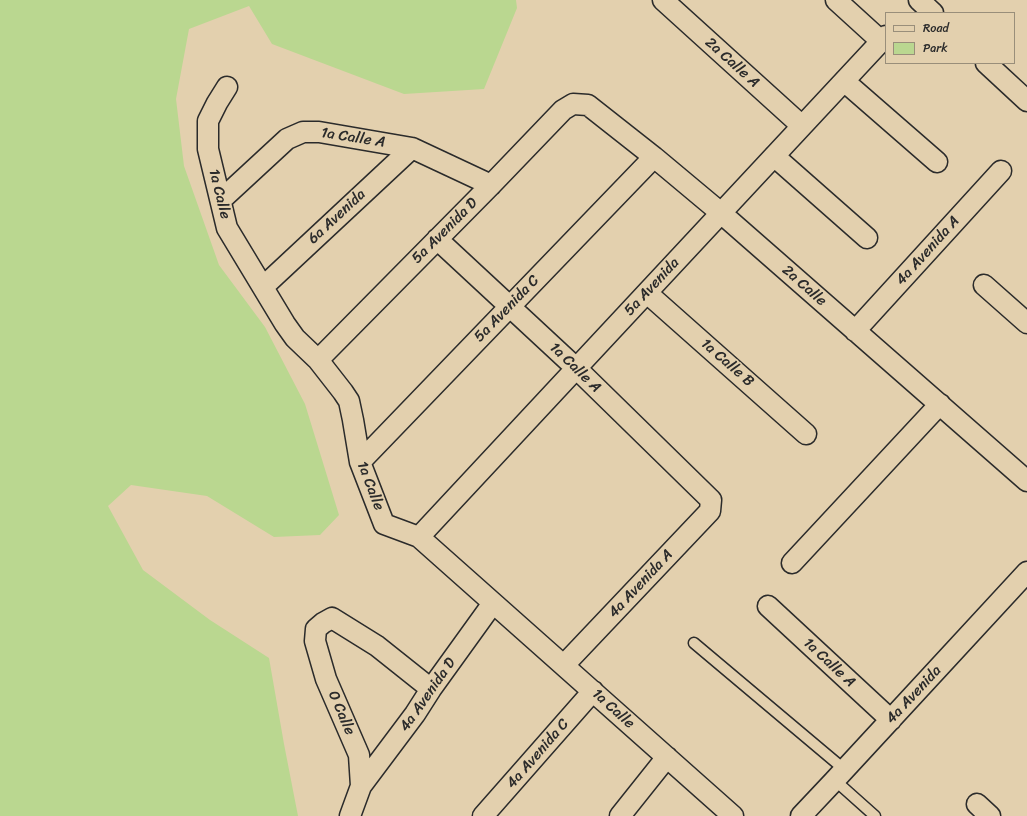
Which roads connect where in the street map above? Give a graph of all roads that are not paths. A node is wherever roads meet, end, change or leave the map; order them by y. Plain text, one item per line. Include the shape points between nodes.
1 (663, 0) edge
2 (836, 0) edge
3 (919, 0) edge
4 (908, 12) edge
5 (932, 12) edge
6 (884, 39) edge
7 (987, 64) edge
8 (844, 81) junction
9 (228, 87) dead end
10 (1027, 101) edge
11 (573, 104) joint
12 (802, 126) junction
13 (412, 148) junction
14 (774, 156) junction
15 (654, 157) junction
16 (937, 162) dead end
17 (1001, 171) dead end
18 (491, 185) junction
19 (221, 200) junction
20 (721, 213) junction
21 (867, 238) dead end
22 (437, 239) junction
23 (984, 285) dead end
24 (263, 287) junction
25 (647, 292) junction
26 (509, 306) junction
27 (1027, 323) edge
28 (855, 331) junction
29 (318, 360) junction
30 (576, 368) junction
31 (940, 404) junction
32 (806, 434) dead end
33 (360, 462) junction
34 (1027, 481) edge
35 (711, 500) joint
36 (419, 537) junction
37 (792, 564) dead end
38 (1027, 572) edge
39 (493, 603) junction
40 (768, 606) dead end
41 (694, 643) dead end
42 (564, 665) junction
43 (431, 689) junction
44 (593, 691) junction
45 (891, 720) junction
46 (667, 757) junction
47 (839, 776) junction
48 (361, 786) junction
49 (350, 816) edge
50 (483, 816) edge
51 (620, 816) edge
52 (733, 816) edge
53 (801, 816) edge
54 (875, 816) edge

1 - 12 street, 2a Calle A
2 - 6 street
3 - 4 street
3 - 5 street
6 - 8 street, 5a Avenida
7 - 10 street
8 - 12 street, 5a Avenida
8 - 16 street
9 - 19 street, 1a Calle via 208,121 208,149
11 - 15 street, 2a Calle via 588,105
11 - 18 street, 5a Avenida D via 563,110
12 - 14 street, 5a Avenida
13 - 18 street, 1a Calle A
13 - 19 street, 1a Calle A via 319,132 303,132 287,139
13 - 24 street, 6a Avenida
14 - 20 street, 5a Avenida
14 - 21 street
15 - 20 street, 2a Calle
15 - 26 street, 5a Avenida C
17 - 28 street, 4a Avenida A
18 - 22 street, 5a Avenida D
19 - 24 street, 1a Calle via 227,228
20 - 25 street, 5a Avenida
20 - 28 street, 2a Calle
22 - 26 street, 1a Calle A
22 - 29 street, 5a Avenida D
23 - 27 street
24 - 29 street, 1a Calle via 294,338
25 - 30 street, 5a Avenida
25 - 32 street, 1a Calle B
26 - 30 street, 1a Calle A
26 - 33 street, 5a Avenida C
28 - 31 street, 2a Calle
29 - 33 street, 1a Calle via 348,401
30 - 35 street, 1a Calle A
30 - 36 street, 5a Avenida
31 - 34 street, 2a Calle
31 - 37 street
33 - 36 street, 1a Calle via 384,524
35 - 42 street, 4a Avenida A via 710,511
36 - 39 street, 1a Calle
38 - 45 street, 4a Avenida
39 - 42 street, 1a Calle
39 - 43 street, 4a Avenida D
40 - 45 street, 1a Calle A
41 - 47 lane
42 - 44 street, 1a Calle
43 - 48 street, 4a Avenida D
43 - 48 street, 0 Calle via 377,646 332,618 316,629 315,641 326,679 359,756
44 - 46 street, 1a Calle
44 - 50 street, 4a Avenida C
45 - 47 street, 4a Avenida
46 - 51 street
46 - 52 street, 1a Calle
47 - 53 street, 4a Avenida
47 - 54 lane via 838,783
48 - 49 street, 0 Calle

